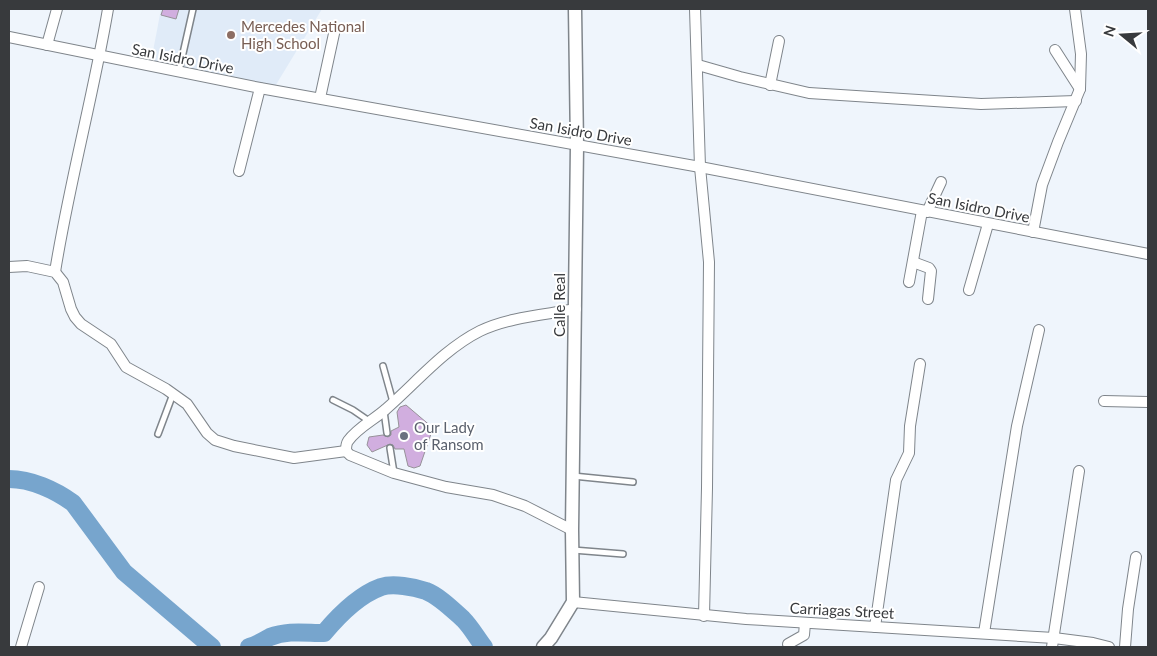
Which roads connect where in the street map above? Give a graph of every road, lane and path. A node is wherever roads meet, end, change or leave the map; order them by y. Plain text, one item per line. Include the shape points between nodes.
1 (56, 9) edge
2 (108, 9) edge
3 (193, 9) edge
4 (575, 9) edge
5 (696, 9) edge
6 (1074, 9) edge
7 (335, 29) dead end
8 (9, 37) edge
9 (779, 41) dead end
10 (47, 45) junction
11 (1056, 50) dead end
12 (100, 56) junction
13 (698, 65) junction
14 (179, 72) junction
15 (770, 85) junction
16 (260, 88) junction
17 (1080, 89) junction
18 (320, 98) junction
19 (1076, 101) junction
20 (577, 146) junction
21 (700, 167) junction
22 (238, 171) dead end
23 (941, 182) dead end
24 (924, 212) junction
25 (988, 224) junction
26 (1033, 232) junction
27 (1148, 254) edge
28 (913, 262) junction
29 (9, 267) edge
30 (55, 272) junction
31 (910, 282) dead end
32 (969, 290) dead end
33 (928, 299) dead end
34 (576, 309) junction
35 (1039, 330) dead end
36 (920, 364) dead end
37 (382, 366) dead end
38 (173, 393) junction
39 (333, 400) dead end
40 (1104, 401) dead end
41 (394, 402) junction
42 (1148, 402) edge
43 (384, 411) junction
44 (368, 421) junction
45 (388, 433) dead end
46 (158, 434) dead end
47 (390, 448) dead end
48 (346, 452) junction
49 (1079, 471) dead end
50 (394, 473) junction
51 (573, 476) junction
52 (633, 482) dead end
53 (572, 530) junction
54 (572, 550) junction
55 (623, 554) dead end
56 (1136, 557) dead end
57 (39, 587) dead end
58 (573, 602) junction
59 (704, 616) junction
60 (805, 623) junction
61 (875, 627) junction
62 (984, 633) junction
63 (1053, 643) edge
64 (549, 644) edge
65 (788, 644) dead end
66 (22, 647) edge
67 (1109, 647) edge
68 (1126, 647) edge

1 - 10 street
2 - 12 street
3 - 14 lane
4 - 20 street, Calle Real
5 - 13 street
6 - 17 street via 1081,54
7 - 18 street
8 - 10 street, San Isidro Drive
9 - 15 street
10 - 12 street, San Isidro Drive
11 - 17 street
12 - 14 street, San Isidro Drive
12 - 30 street via 74,166
13 - 15 street
13 - 21 street
14 - 16 street, San Isidro Drive
15 - 19 street via 809,93 939,103
16 - 18 street, San Isidro Drive
16 - 22 street
17 - 19 street
18 - 20 street, San Isidro Drive
19 - 26 street via 1042,185
20 - 21 street, San Isidro Drive
20 - 34 street, Calle Real
21 - 24 street, San Isidro Drive
21 - 59 street via 709,262
23 - 24 street
24 - 25 street, San Isidro Drive
24 - 28 street
25 - 26 street, San Isidro Drive
25 - 32 street
26 - 27 street, San Isidro Drive
28 - 31 street
28 - 33 street via 931,271
29 - 30 street via 27,266
30 - 38 street via 63,282 75,318 111,344 126,367
34 - 41 street via 524,318 480,331 446,354
34 - 51 street, Calle Real
35 - 62 street via 1017,426
36 - 61 street via 909,453 896,480
37 - 41 lane
38 - 46 lane
38 - 48 street via 187,404 215,440 294,458
39 - 44 lane
40 - 42 street
41 - 43 street
43 - 44 street
43 - 45 lane
44 - 48 street via 348,441
47 - 50 lane
48 - 50 street
49 - 63 street
50 - 53 street via 493,495 525,506
51 - 52 lane
51 - 53 street, Calle Real
53 - 54 street, Calle Real
54 - 55 lane
54 - 58 street, Calle Real
56 - 68 street
57 - 66 street
58 - 59 street, Carriagas Street
58 - 64 street
59 - 60 street, Carriagas Street
60 - 61 street, Carriagas Street
60 - 65 street via 804,635
61 - 62 street, Carriagas Street
62 - 63 street, Carriagas Street
63 - 67 street, Carriagas Street

